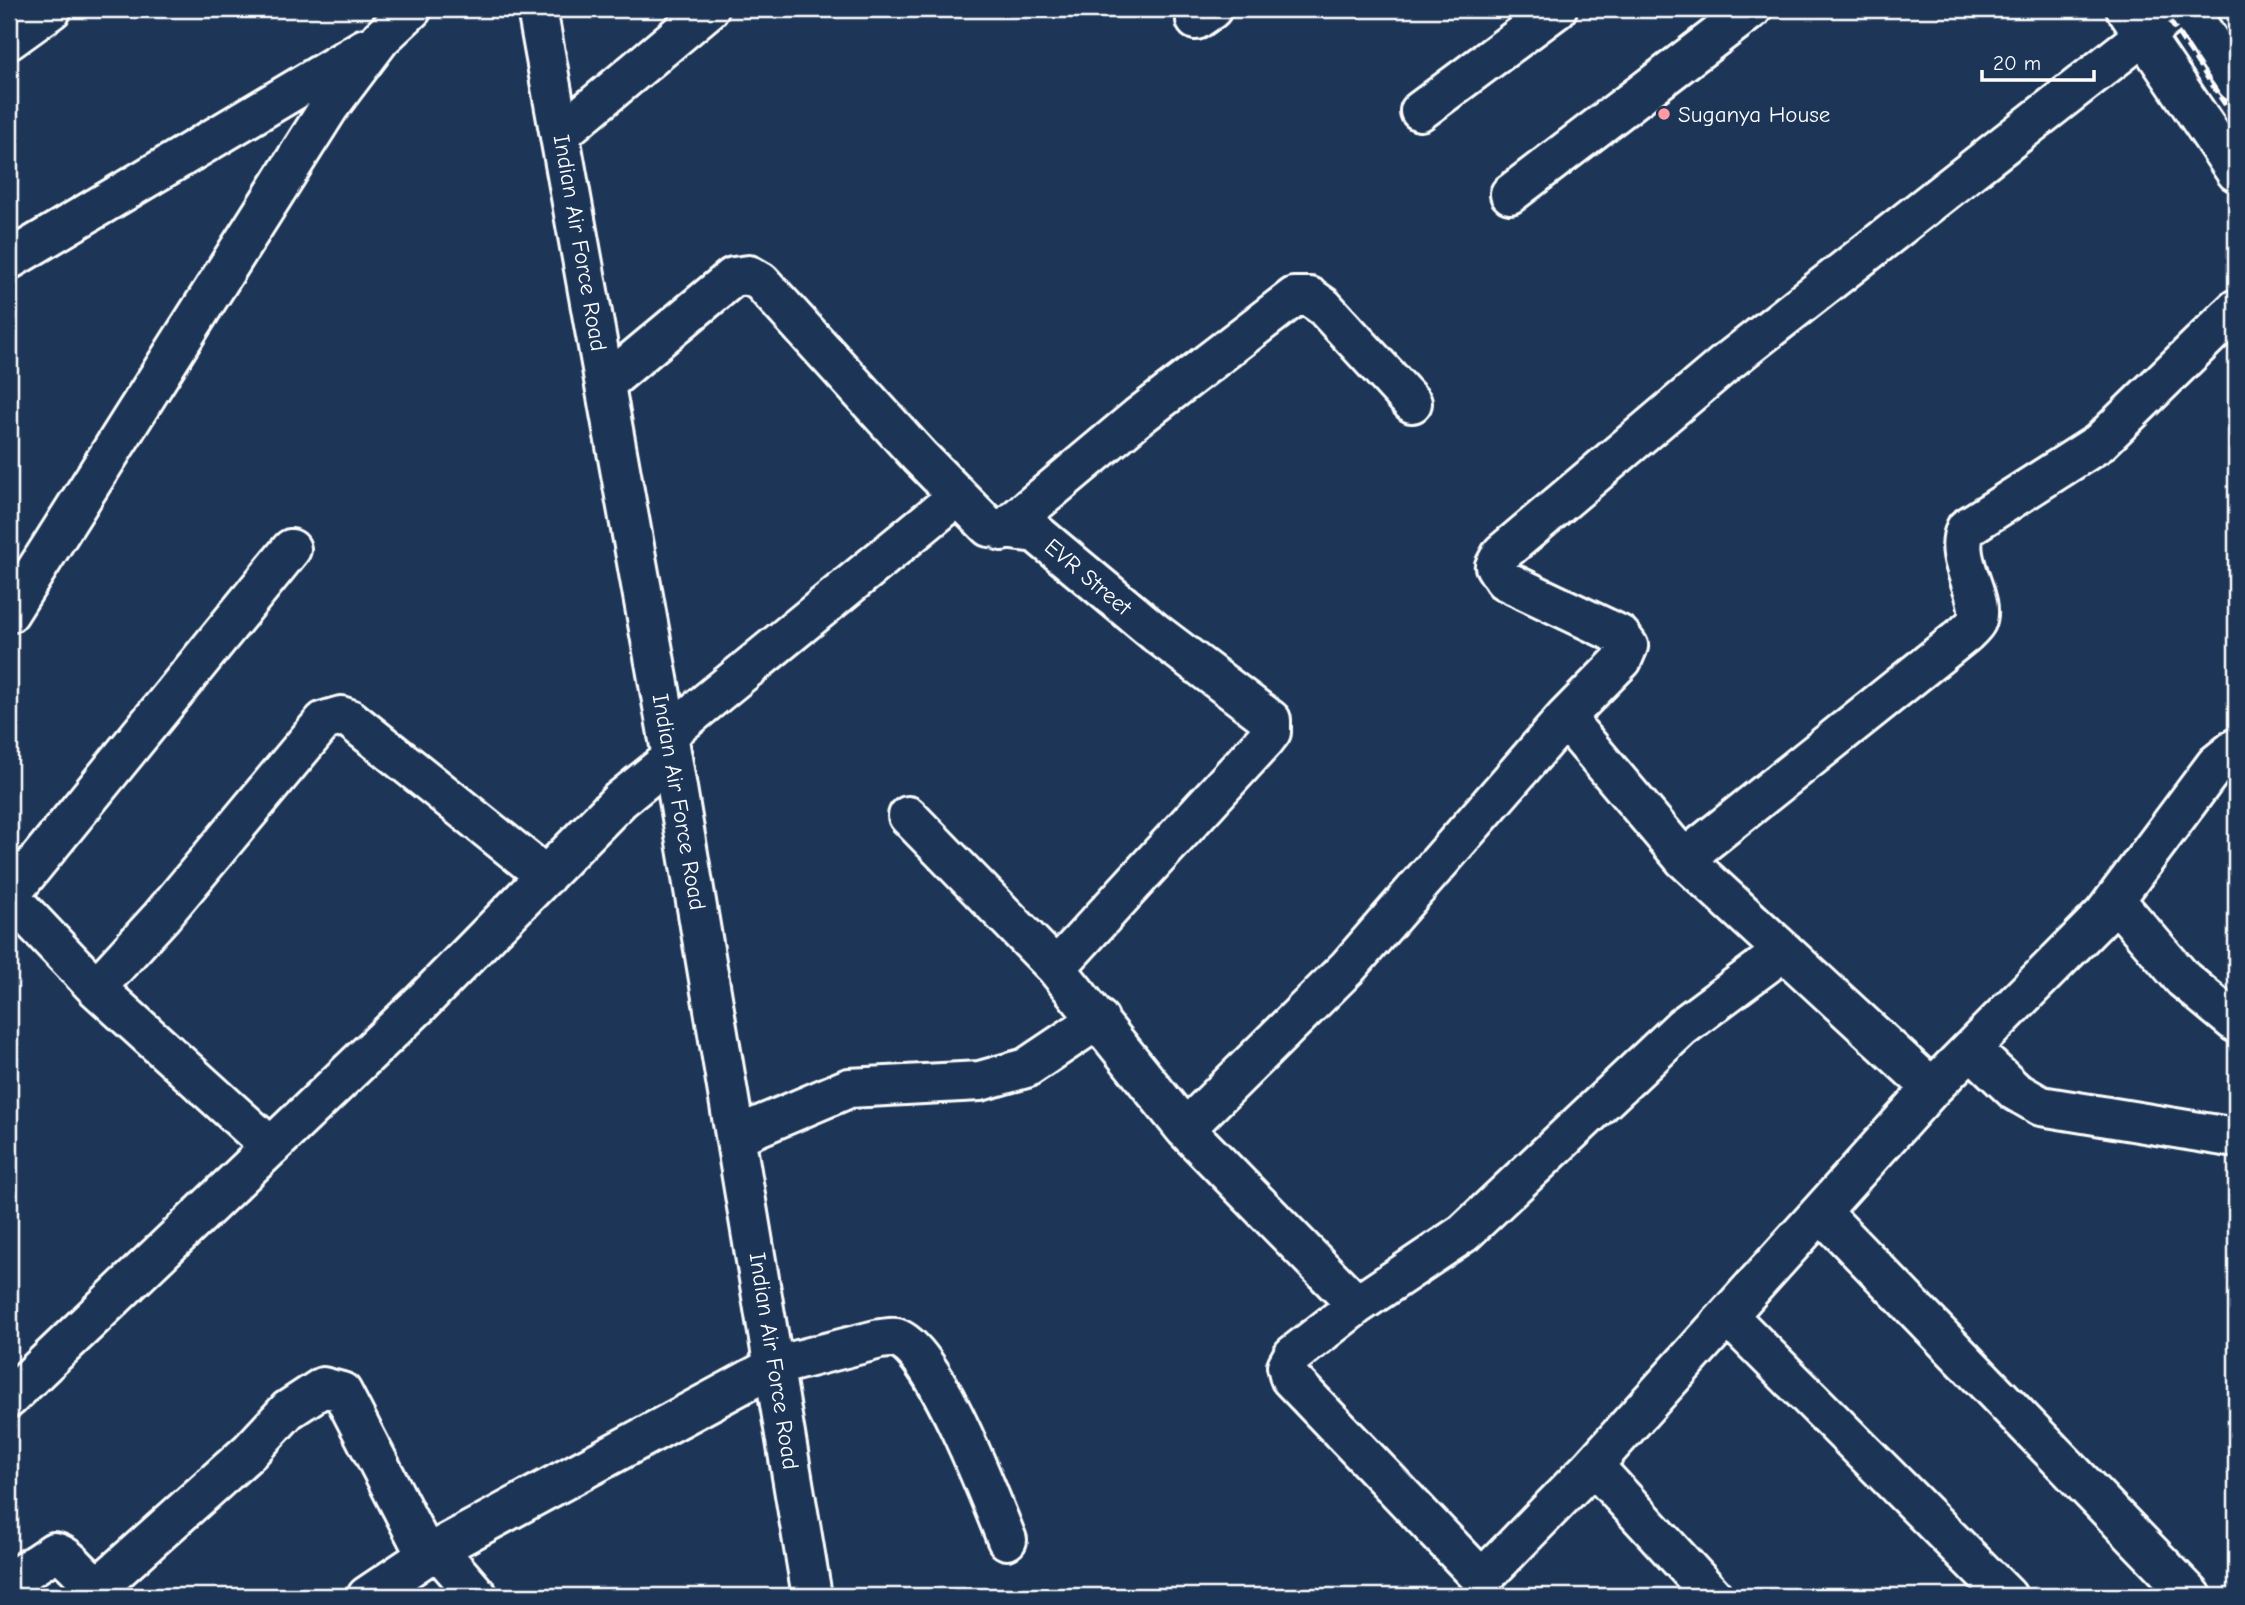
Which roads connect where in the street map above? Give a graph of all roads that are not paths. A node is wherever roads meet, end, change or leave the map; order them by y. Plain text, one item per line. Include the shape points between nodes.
1 (52, 9) edge
2 (412, 9) edge
3 (537, 9) edge
4 (709, 9) edge
5 (1557, 9) edge
6 (1752, 9) edge
7 (2177, 9) edge
8 (2188, 9) edge
9 (2135, 21) edge
10 (381, 38) junction
11 (9, 40) edge
12 (2236, 82) edge
13 (1420, 111) dead end
14 (560, 134) junction
15 (2236, 172) edge
16 (1510, 194) dead end
17 (9, 260) edge
18 (2236, 309) edge
19 (605, 384) junction
20 (1412, 403) dead end
21 (958, 496) junction
22 (1002, 531) junction
23 (291, 549) dead end
24 (12, 602) edge
25 (1564, 718) junction
26 (670, 746) junction
27 (2236, 748) edge
28 (908, 816) dead end
29 (1684, 859) junction
30 (546, 876) junction
31 (9, 896) edge
32 (2115, 900) junction
33 (1784, 951) junction
34 (1056, 968) junction
35 (96, 988) junction
36 (1099, 1019) junction
37 (2236, 1023) edge
38 (1971, 1049) junction
39 (1932, 1088) junction
40 (1185, 1129) junction
41 (736, 1136) junction
42 (2236, 1138) edge
43 (271, 1147) junction
44 (1821, 1212) junction
45 (1357, 1305) junction
46 (1728, 1316) junction
47 (775, 1366) junction
48 (9, 1398) edge
49 (1593, 1465) junction
50 (1007, 1540) dead end
51 (431, 1552) junction
52 (9, 1582) edge
53 (1483, 1590) edge
54 (367, 1596) edge
55 (478, 1596) edge
56 (813, 1596) edge
57 (1713, 1596) edge
58 (2007, 1596) edge
59 (2192, 1596) edge

1 - 11 main road
2 - 10 main road
3 - 14 main road, Indian Air Force Road
4 - 14 main road
5 - 13 main road
6 - 16 main road
7 - 9 main road
8 - 12 main road
9 - 15 main road
9 - 25 main road via 1502,553 1495,566 1504,580 1620,635 1628,646 1622,660
10 - 17 main road
10 - 24 main road via 328,107
14 - 19 main road, Indian Air Force Road
18 - 29 main road via 2099,443 1966,528 1961,548 1978,607 1976,621 1965,634
19 - 21 main road via 733,277 749,275 761,282
19 - 26 main road, Indian Air Force Road
20 - 22 main road via 1324,307 1310,297 1294,297 1138,417
21 - 22 main road via 989,527
21 - 26 main road
22 - 34 main road, EVR Street via 1036,533 1273,725 1264,741
23 - 31 main road
25 - 29 main road
25 - 40 main road via 1348,967
26 - 30 main road
26 - 41 main road, Indian Air Force Road
27 - 32 main road via 2216,764
28 - 34 main road
29 - 33 main road
30 - 35 main road via 350,719 331,718
30 - 43 main road
31 - 35 main road
32 - 37 main road via 2183,979
32 - 38 main road
33 - 39 main road
33 - 45 main road via 1682,1027 1464,1233
34 - 36 main road
35 - 43 main road
36 - 40 main road
36 - 41 main road via 1026,1068 980,1081 849,1088
38 - 39 main road
38 - 42 main road via 2015,1091 2041,1106
39 - 44 main road
40 - 45 main road
41 - 47 main road, Indian Air Force Road
43 - 48 main road
44 - 46 main road
44 - 59 main road
45 - 53 main road via 1293,1355 1287,1366 1290,1378
46 - 49 main road
46 - 58 main road
47 - 50 main road via 880,1339 895,1338 911,1348 958,1419
47 - 51 main road
47 - 56 main road, Indian Air Force Road
49 - 53 main road
49 - 57 main road
51 - 52 main road via 342,1392 323,1387 288,1410 250,1451 105,1581 90,1581 64,1555 54,1552
51 - 54 main road
51 - 55 main road

